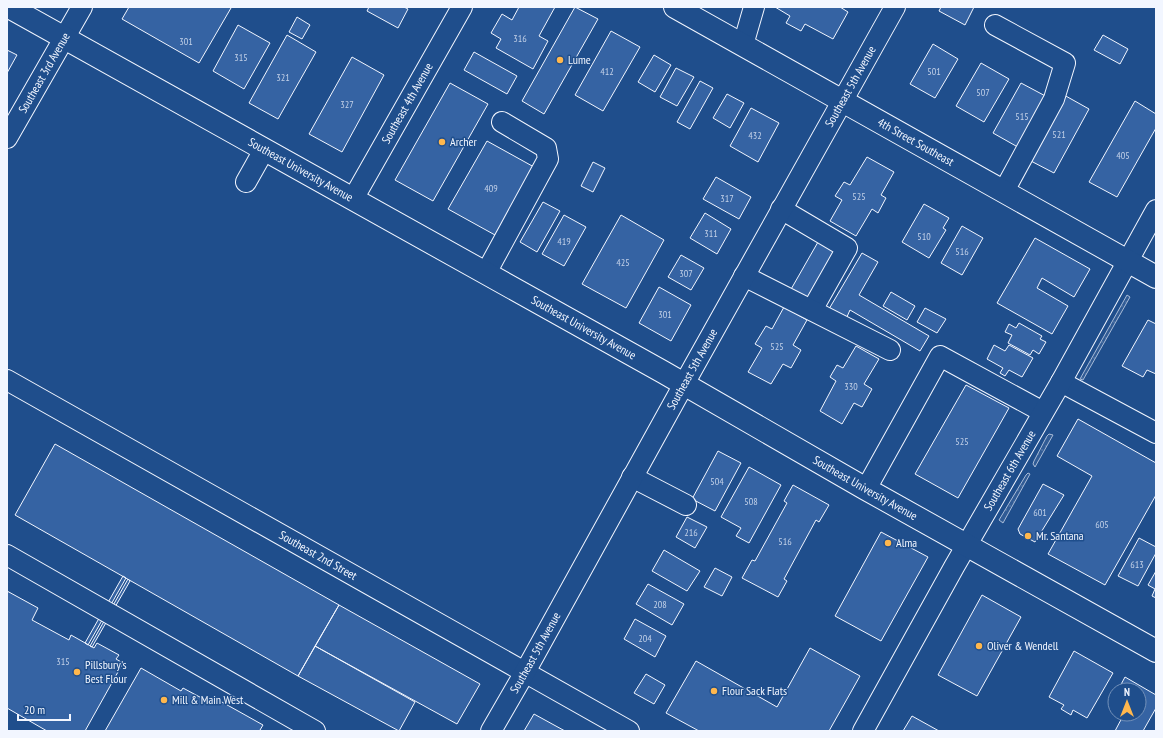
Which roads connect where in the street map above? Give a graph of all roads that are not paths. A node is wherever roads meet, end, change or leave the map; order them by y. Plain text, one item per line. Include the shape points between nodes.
1 (10, 7) edge
2 (82, 7) edge
3 (462, 7) edge
4 (675, 7) edge
5 (754, 7) edge
6 (890, 8) edge
7 (995, 25) dead end
8 (64, 38) junction
9 (743, 45) junction
10 (842, 100) junction
11 (502, 122) dead end
12 (7, 138) edge
13 (264, 150) junction
14 (246, 182) dead end
15 (1004, 191) junction
16 (353, 199) junction
17 (781, 209) junction
18 (1156, 210) edge
19 (1127, 261) junction
20 (486, 273) junction
21 (744, 276) junction
22 (1156, 277) edge
23 (812, 310) junction
24 (890, 350) dead end
25 (7, 380) edge
26 (1060, 382) junction
27 (684, 384) junction
28 (1043, 412) junction
29 (1156, 433) edge
30 (632, 477) junction
31 (866, 489) junction
32 (686, 504) dead end
33 (967, 545) junction
34 (7, 555) edge
35 (1156, 651) edge
36 (525, 672) junction
37 (315, 731) edge
38 (491, 731) edge
39 (629, 731) edge
40 (864, 731) edge

1 - 8 main road, Southeast University Avenue
2 - 8 street, Southeast 3rd Avenue
3 - 16 street, Southeast 4th Avenue
4 - 9 main road, 4th Street Southeast
5 - 9 street
6 - 10 street, Southeast 5th Avenue
7 - 15 street via 1065,64 1054,99
8 - 12 street, Southeast 3rd Avenue
8 - 13 main road, Southeast University Avenue
9 - 10 main road, 4th Street Southeast
10 - 15 main road, 4th Street Southeast
10 - 17 street, Southeast 5th Avenue
11 - 20 street via 546,148 548,159
13 - 14 street
13 - 16 main road, Southeast University Avenue
15 - 19 main road, 4th Street Southeast
16 - 20 main road, Southeast University Avenue
17 - 21 street, Southeast 5th Avenue
17 - 23 street via 847,248
18 - 19 street, Southeast 6th Avenue
19 - 22 main road, 4th Street Southeast
19 - 26 street, Southeast 6th Avenue
20 - 27 main road, Southeast University Avenue
21 - 23 street
21 - 27 street, Southeast 5th Avenue
23 - 24 street
25 - 36 street, Southeast 2nd Street
26 - 28 street, Southeast 6th Avenue
26 - 29 street
27 - 30 street, Southeast 5th Avenue
27 - 31 main road, Southeast University Avenue
28 - 31 street via 940,356
28 - 33 street, Southeast 6th Avenue
30 - 32 street
30 - 36 street, Southeast 5th Avenue
31 - 33 main road, Southeast University Avenue
33 - 35 main road, Southeast University Avenue
33 - 40 street, Southeast 6th Avenue
34 - 37 street
36 - 38 street, Southeast 5th Avenue
36 - 39 street, Southeast 2nd Street

